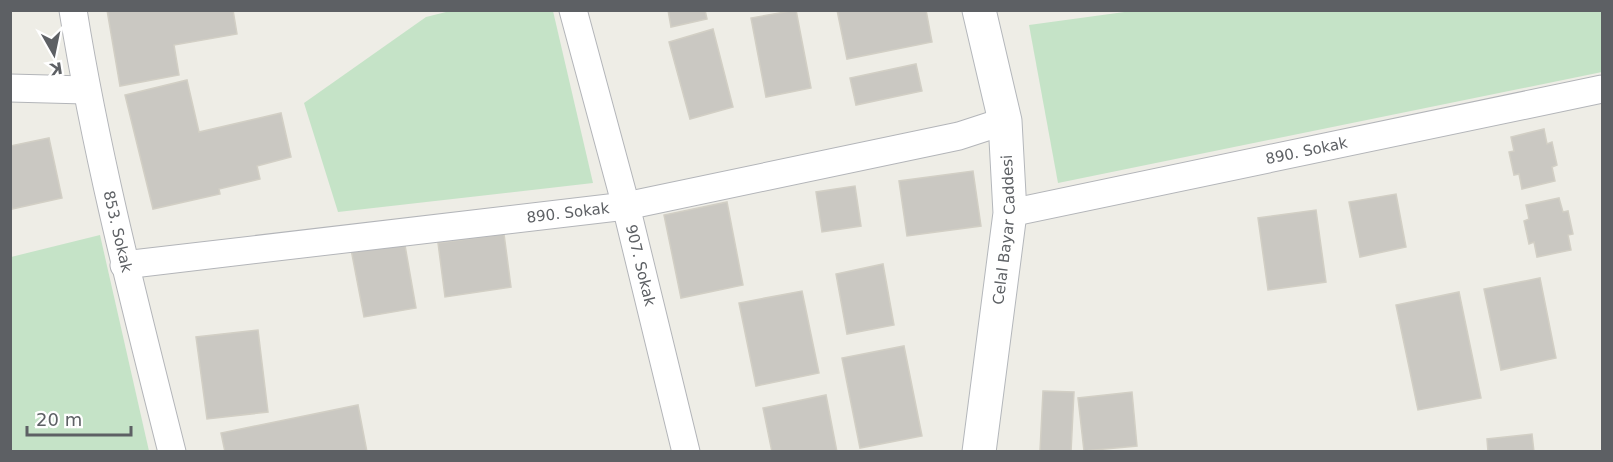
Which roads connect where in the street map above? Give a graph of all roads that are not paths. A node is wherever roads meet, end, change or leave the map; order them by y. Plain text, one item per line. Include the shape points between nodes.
1 (73, 10) edge
2 (573, 10) edge
3 (979, 10) edge
4 (10, 88) edge
5 (1602, 89) edge
6 (86, 90) junction
7 (1005, 121) junction
8 (626, 206) junction
9 (1010, 213) junction
10 (124, 265) junction
11 (172, 452) edge
12 (686, 452) edge
13 (979, 452) edge

1 - 6 street, 853. Sokak
2 - 8 street, 907. Sokak
3 - 7 street, Celal Bayar Caddesi
4 - 6 street
5 - 9 street, 890. Sokak
6 - 10 street, 853. Sokak
7 - 8 street, 890. Sokak via 959,136
7 - 9 street, Celal Bayar Caddesi
8 - 10 street, 890. Sokak
8 - 12 street, 907. Sokak
9 - 13 street, Celal Bayar Caddesi
10 - 11 street, 853. Sokak

